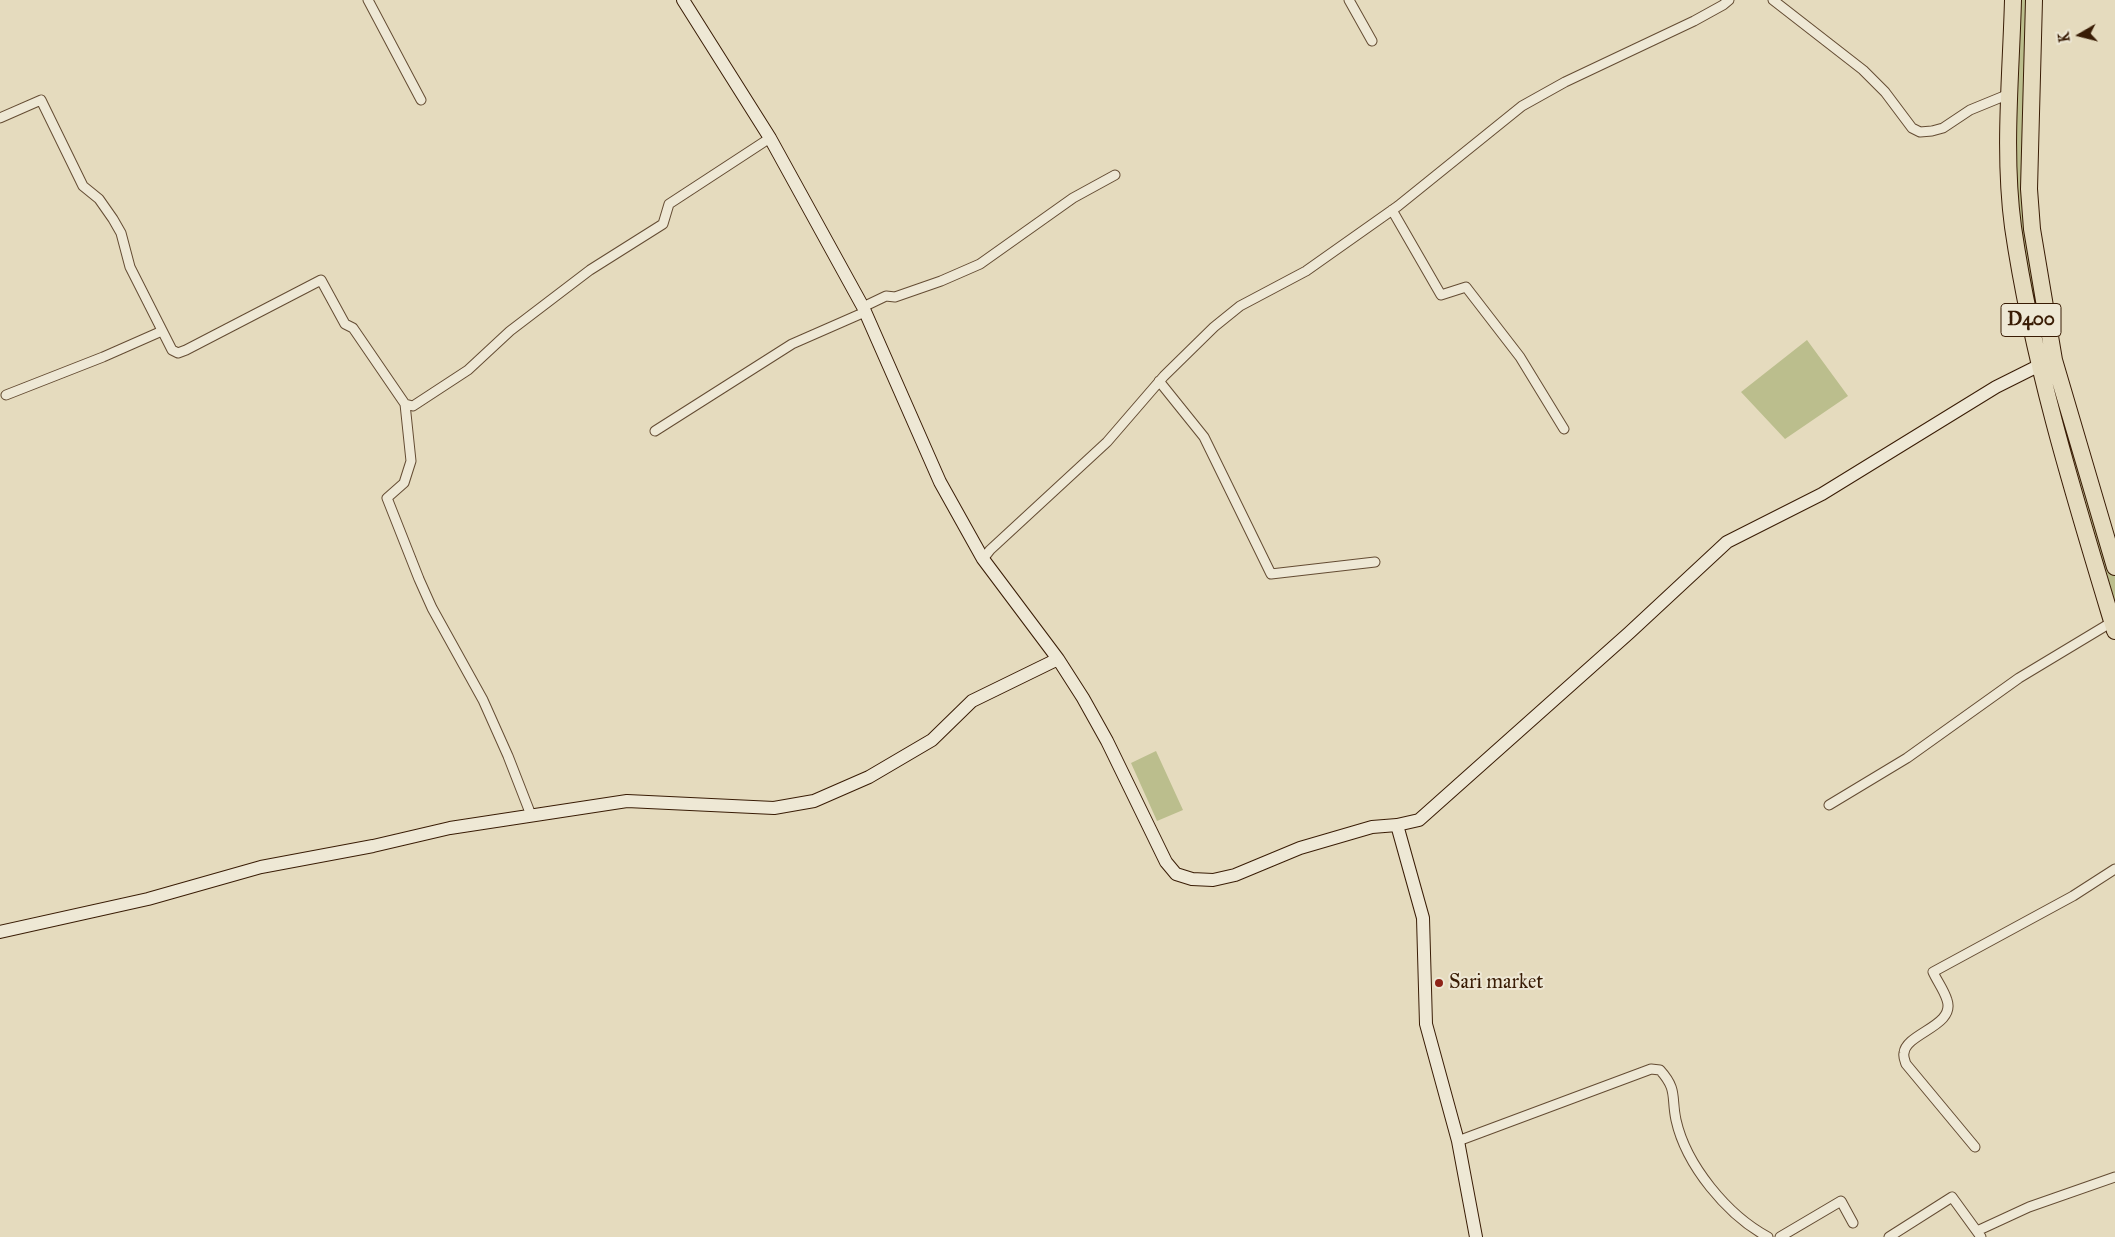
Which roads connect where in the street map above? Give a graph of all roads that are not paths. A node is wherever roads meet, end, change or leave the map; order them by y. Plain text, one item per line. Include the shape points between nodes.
1 (368, 0) edge
2 (683, 0) edge
3 (1349, 0) edge
4 (1729, 0) edge
5 (1774, 0) edge
6 (2013, 0) edge
7 (2036, 1) edge
8 (1372, 42) dead end
9 (2009, 94) junction
10 (421, 100) dead end
11 (0, 118) edge
12 (770, 138) junction
13 (1115, 175) dead end
14 (1392, 210) junction
15 (864, 310) junction
16 (162, 331) junction
17 (2047, 363) junction
18 (1159, 381) junction
19 (6, 395) dead end
20 (405, 404) junction
21 (1564, 429) dead end
22 (655, 431) dead end
23 (983, 559) junction
24 (1375, 562) dead end
25 (2115, 567) edge
26 (2114, 626) edge
27 (1058, 659) junction
28 (1829, 805) dead end
29 (531, 815) junction
30 (1397, 825) junction
31 (2115, 869) edge
32 (0, 932) edge
33 (1458, 1141) junction
34 (1975, 1147) dead end
35 (2115, 1176) edge
36 (1853, 1223) dead end
37 (1979, 1234) edge
38 (1476, 1237) edge
39 (1768, 1237) edge
40 (1780, 1237) edge
41 (1890, 1237) edge

1 - 10 street
2 - 12 street
3 - 8 street
4 - 14 street via 1694,21 1522,106
5 - 9 street via 1863,70 1885,92 1912,128 1920,132 1943,128 1970,110
6 - 9 highway, D400
7 - 17 highway, D400 via 2029,190
9 - 17 highway, D400 via 2013,226
11 - 16 street via 41,100 84,186 99,199 117,226 130,267
12 - 15 street
12 - 20 street via 669,204 663,224 590,270 510,331 468,370 413,406
13 - 15 street via 1073,198 980,264 896,297 886,296
14 - 18 street via 1306,271 1240,306
14 - 21 street via 1441,295 1466,287 1520,358
15 - 22 street via 792,344
15 - 23 street via 940,482
16 - 19 street
16 - 20 street via 172,350 178,353 321,280 345,324 353,328
17 - 25 highway, D400
17 - 26 highway, D400
17 - 30 street via 1996,387 1822,494 1727,542 1419,820
18 - 23 street via 1107,442
18 - 24 street via 1204,437 1271,574
20 - 29 street via 411,461 404,483 387,498 432,608 483,700
23 - 27 street
26 - 28 street via 2019,678 1907,758
27 - 29 street via 972,701 932,740 869,776 814,801 774,808 627,801
27 - 30 street via 1107,741 1166,862 1176,874 1213,880 1235,875 1300,848 1372,827
29 - 32 street via 450,828 261,867 148,900
30 - 33 street via 1422,918 1426,1024
31 - 34 street via 2073,896 1933,972 1948,1000 1948,1010 1943,1019 1906,1047 1903,1054 1906,1064
33 - 38 street
33 - 39 street via 1651,1069 1660,1070 1672,1087 1676,1119 1693,1161 1716,1194 1750,1228
35 - 37 street via 2029,1207
36 - 40 street via 1840,1201
37 - 41 street via 1952,1197

